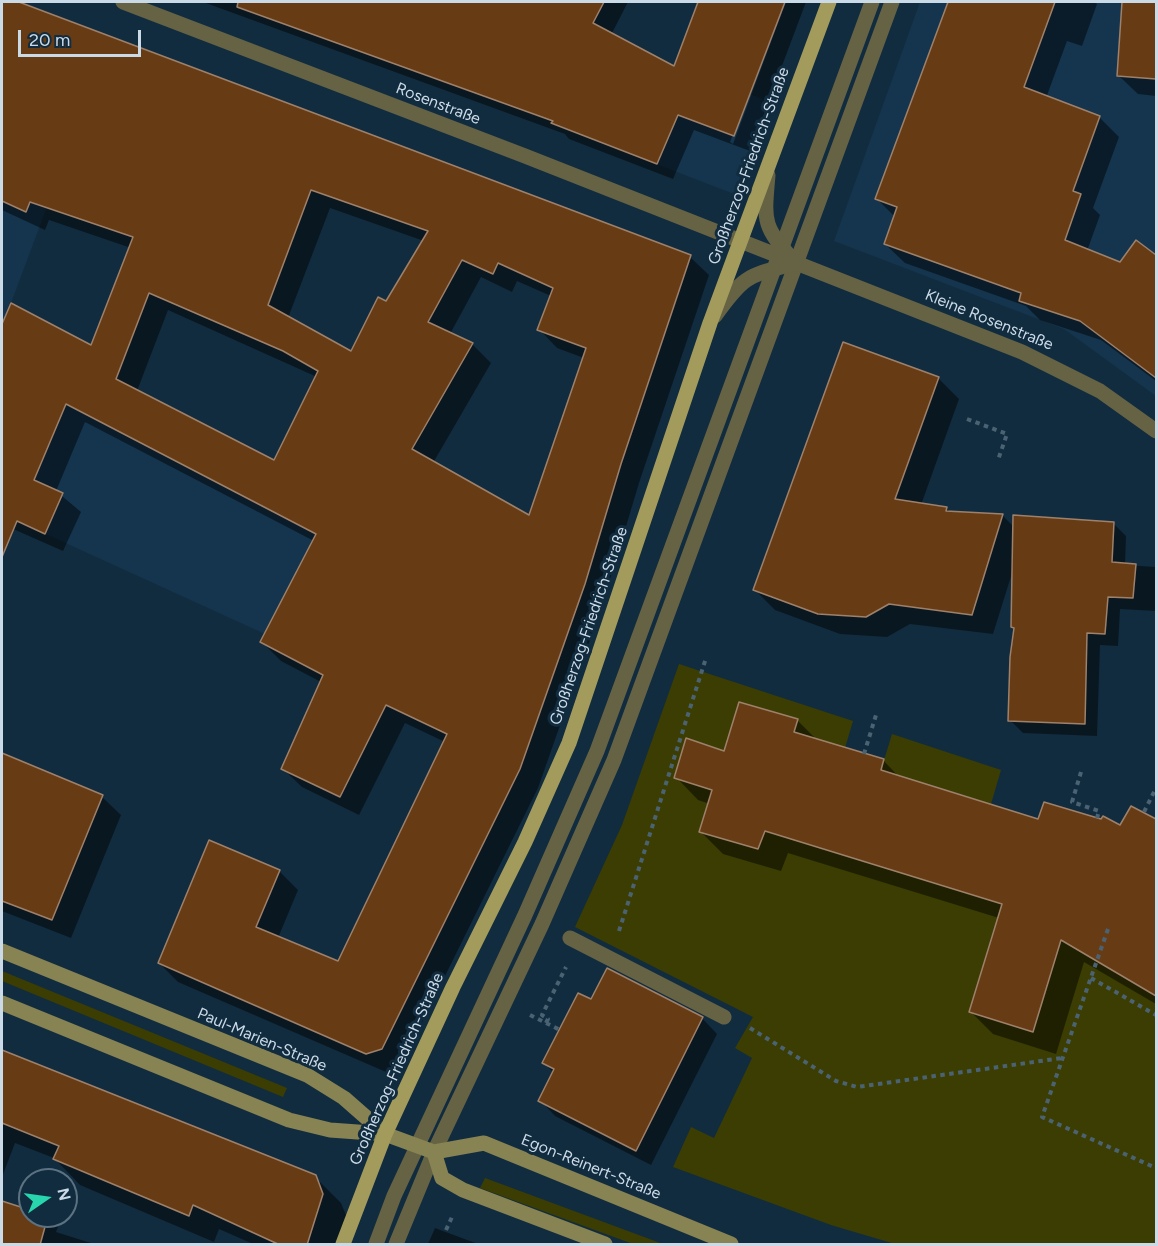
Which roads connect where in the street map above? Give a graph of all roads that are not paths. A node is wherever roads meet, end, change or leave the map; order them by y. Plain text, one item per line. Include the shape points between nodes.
1 (123, 2) edge
2 (829, 2) edge
3 (872, 2) edge
4 (892, 2) edge
5 (769, 163) junction
6 (740, 240) junction
7 (778, 257) junction
8 (796, 263) junction
9 (710, 324) junction
10 (1156, 431) edge
11 (570, 938) dead end
12 (2, 951) edge
13 (2, 1003) edge
14 (724, 1017) road end
15 (386, 1134) junction
16 (417, 1146) junction
17 (434, 1152) junction
18 (343, 1245) edge
19 (375, 1245) edge
20 (396, 1245) edge
21 (605, 1245) edge
22 (731, 1245) edge

1 - 6 street, Rosenstraße
2 - 5 main road, Großherzog-Friedrich-Straße
3 - 7 street
4 - 8 street
5 - 6 main road, Großherzog-Friedrich-Straße
5 - 7 street via 765,206
6 - 7 street, Kleine Rosenstraße
6 - 9 main road, Großherzog-Friedrich-Straße
7 - 8 street, Kleine Rosenstraße
7 - 9 street via 734,290
7 - 16 street via 597,751
8 - 10 street, Kleine Rosenstraße via 1048,363 1100,392
8 - 17 street via 614,760 542,924
9 - 15 main road, Großherzog-Friedrich-Straße via 569,743
11 - 14 street
12 - 15 main road, Paul-Marien-Straße via 307,1076 345,1098
13 - 15 main road via 265,1112 330,1130
15 - 16 main road, Egon-Reinert-Straße
15 - 18 main road, Großherzog-Friedrich-Straße
16 - 17 main road, Egon-Reinert-Straße
16 - 19 street
17 - 20 street
17 - 21 main road via 442,1178 463,1190
17 - 22 main road, Egon-Reinert-Straße via 484,1143

